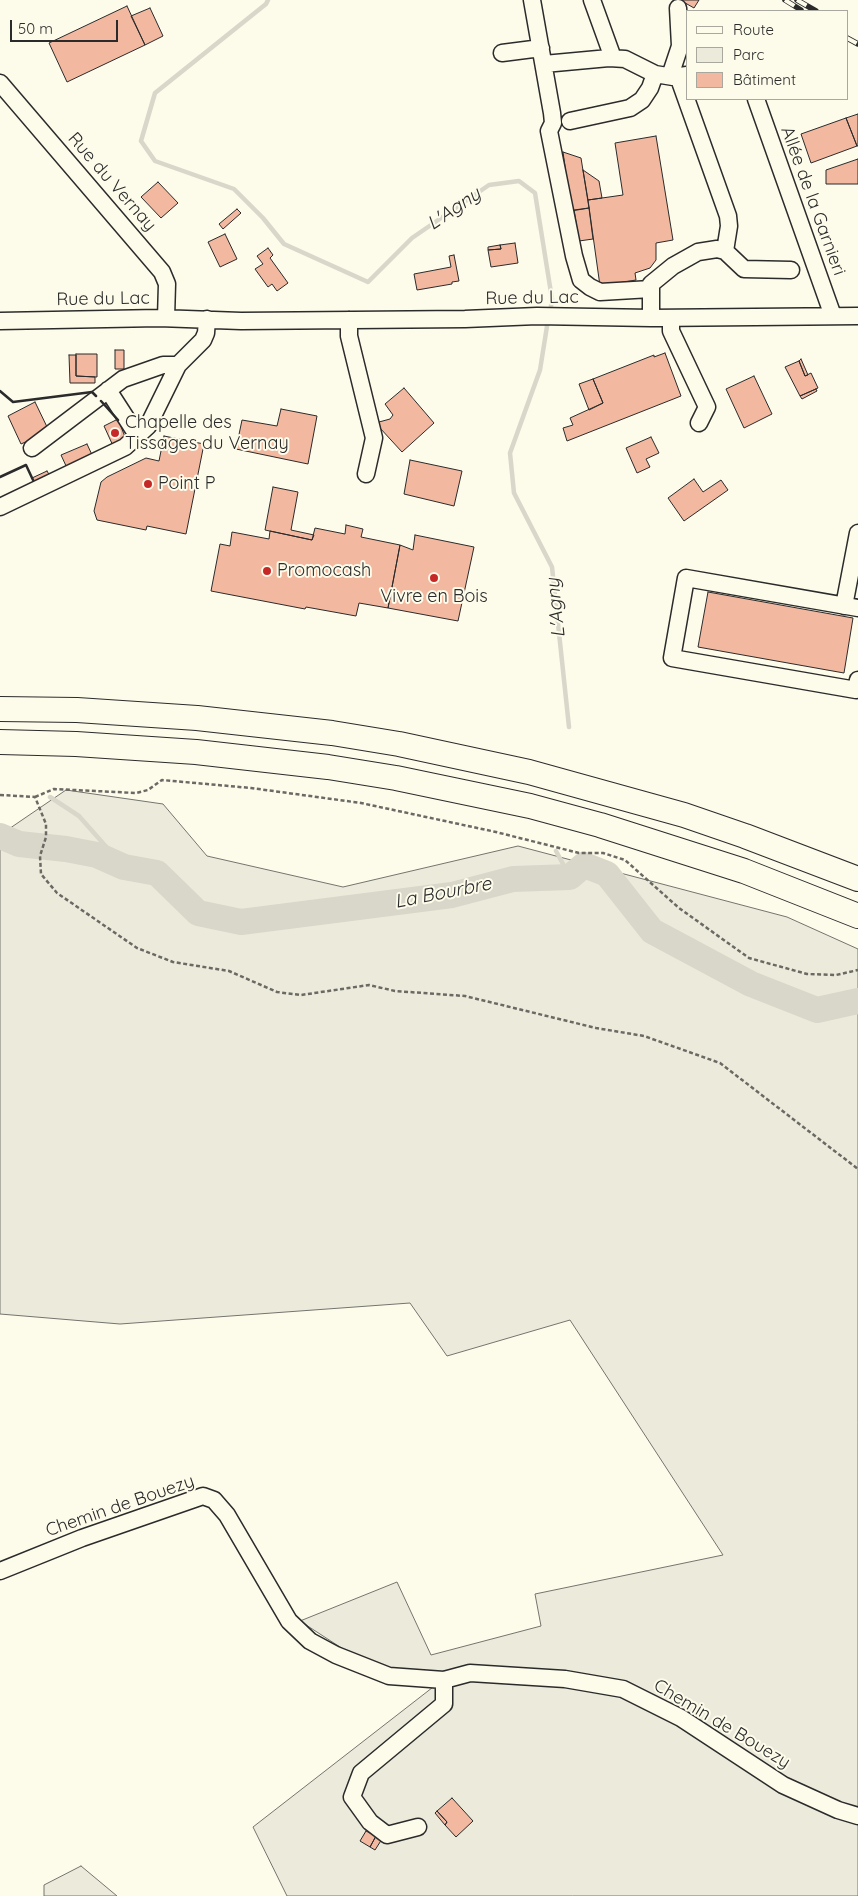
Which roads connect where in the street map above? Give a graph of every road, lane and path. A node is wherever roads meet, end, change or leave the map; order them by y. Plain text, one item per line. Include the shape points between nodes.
1 (532, 0) edge
2 (592, 0) edge
3 (678, 8) dead end
4 (502, 53) dead end
5 (542, 56) junction
6 (613, 58) junction
7 (672, 75) edge
8 (0, 83) edge
9 (756, 100) edge
10 (570, 121) dead end
11 (725, 251) junction
12 (791, 270) dead end
13 (651, 289) junction
14 (833, 316) junction
15 (858, 316) edge
16 (166, 318) junction
17 (651, 318) junction
18 (671, 318) junction
19 (207, 319) junction
20 (349, 320) junction
21 (0, 321) edge
22 (178, 365) junction
23 (108, 390) junction
24 (699, 423) dead end
25 (137, 436) junction
26 (32, 448) dead end
27 (366, 474) dead end
28 (0, 507) edge
29 (858, 532) edge
30 (851, 607) edge
31 (858, 680) edge
32 (0, 709) edge
33 (0, 742) edge
34 (0, 795) edge
35 (35, 797) junction
36 (858, 879) edge
37 (858, 916) edge
38 (858, 970) edge
39 (858, 1169) edge
40 (0, 1570) edge
41 (444, 1680) junction
42 (858, 1816) edge
43 (418, 1827) dead end

1 - 5 street
2 - 6 street
3 - 7 street via 680,46
4 - 5 street
5 - 6 street
5 - 13 street via 554,123 549,131 581,280 600,292
6 - 7 street
7 - 10 street via 650,88 642,100 630,108
7 - 11 street via 728,216
8 - 16 street, Rue du Vernay via 162,272 166,284
9 - 14 street, Allée de la Garnieri
11 - 12 street via 744,269
11 - 13 street via 717,248 698,252 658,277 651,284
13 - 17 street
14 - 15 street, Rue du Lac
14 - 18 street, Rue du Lac
16 - 19 street, Rue du Lac
16 - 21 street, Rue du Lac
17 - 18 street, Rue du Lac
17 - 20 street, Rue du Lac via 537,316
18 - 24 street via 671,331 707,407
19 - 20 street, Rue du Lac
19 - 22 street via 203,340
20 - 27 street via 349,336 374,438
22 - 23 street via 163,364 123,379
22 - 25 street via 148,426
23 - 25 street
23 - 26 street
25 - 28 street via 125,447
29 - 30 street
30 - 31 street via 686,578 672,658 856,690
32 - 36 highway via 198,718 399,744 529,772 623,797 745,836
33 - 37 highway via 196,752 328,767 405,780 530,806 600,825 744,871
34 - 35 path
35 - 38 path via 54,789 136,793 148,790 162,780 251,788 361,803 579,853 603,853 625,860 679,908 749,958 807,974 836,975
35 - 39 path via 46,824 40,856 41,874 57,893 137,948 172,962 229,971 277,992 301,995 369,985 395,992 466,996 596,1028 644,1036 720,1063
40 - 41 street, Chemin de Bouezy via 203,1496 214,1500 227,1514 289,1621 310,1641 389,1676
41 - 42 street, Chemin de Bouezy via 470,1672 565,1679 622,1688 682,1718 783,1785
41 - 43 street via 444,1704 361,1773 352,1797 370,1822 387,1835

